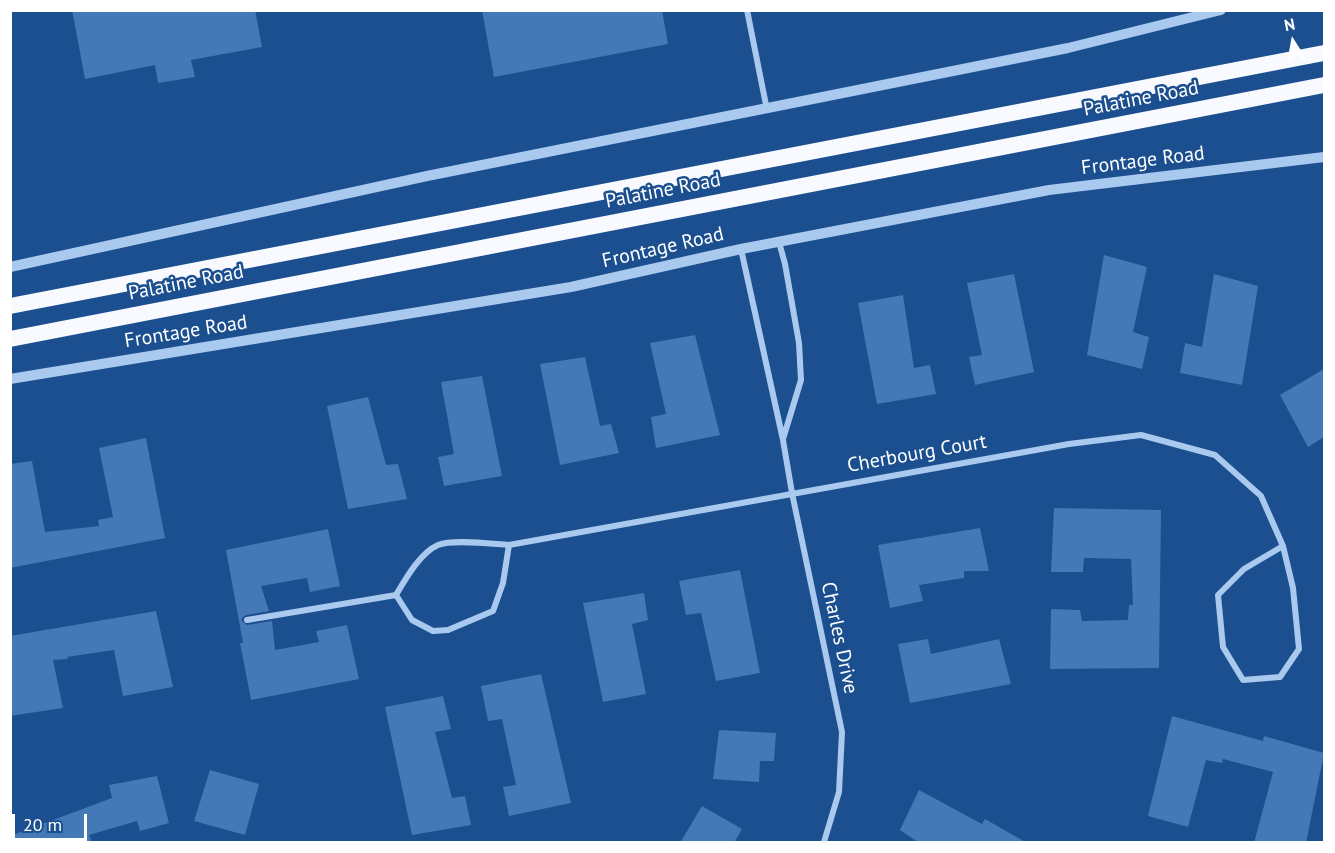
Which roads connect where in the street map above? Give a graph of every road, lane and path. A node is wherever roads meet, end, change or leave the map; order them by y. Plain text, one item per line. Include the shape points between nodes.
1 (747, 10) edge
2 (1221, 10) edge
3 (1324, 53) edge
4 (1324, 86) edge
5 (766, 110) junction
6 (1324, 157) edge
7 (779, 242) junction
8 (741, 249) junction
9 (10, 267) edge
10 (10, 306) edge
11 (10, 339) edge
12 (10, 379) edge
13 (783, 440) junction
14 (792, 493) junction
15 (509, 545) junction
16 (1283, 546) junction
17 (396, 595) junction
18 (247, 620) dead end
19 (824, 843) edge

1 - 5 street
2 - 5 street via 1068,48
3 - 10 highway, Palatine Road
4 - 11 highway, Palatine Road
5 - 9 street via 427,176
6 - 7 street, Frontage Road via 1049,190
7 - 8 street, Frontage Road
7 - 13 street, Charles Drive via 799,343 801,380
8 - 12 street, Frontage Road via 571,287
8 - 13 street, Charles Drive
13 - 14 street, Charles Drive
14 - 15 street, Cherbourg Court
14 - 16 street, Cherbourg Court via 1141,435 1215,455 1261,496
14 - 19 street, Charles Drive via 842,732 840,792
15 - 17 street, Cherbourg Court via 439,545 414,565
15 - 17 street via 503,583 493,611 448,630 433,631 412,620
16 - 16 street, Cherbourg Court via 1244,569 1218,595 1223,647 1244,680 1280,677 1299,649 1293,588
17 - 18 street

